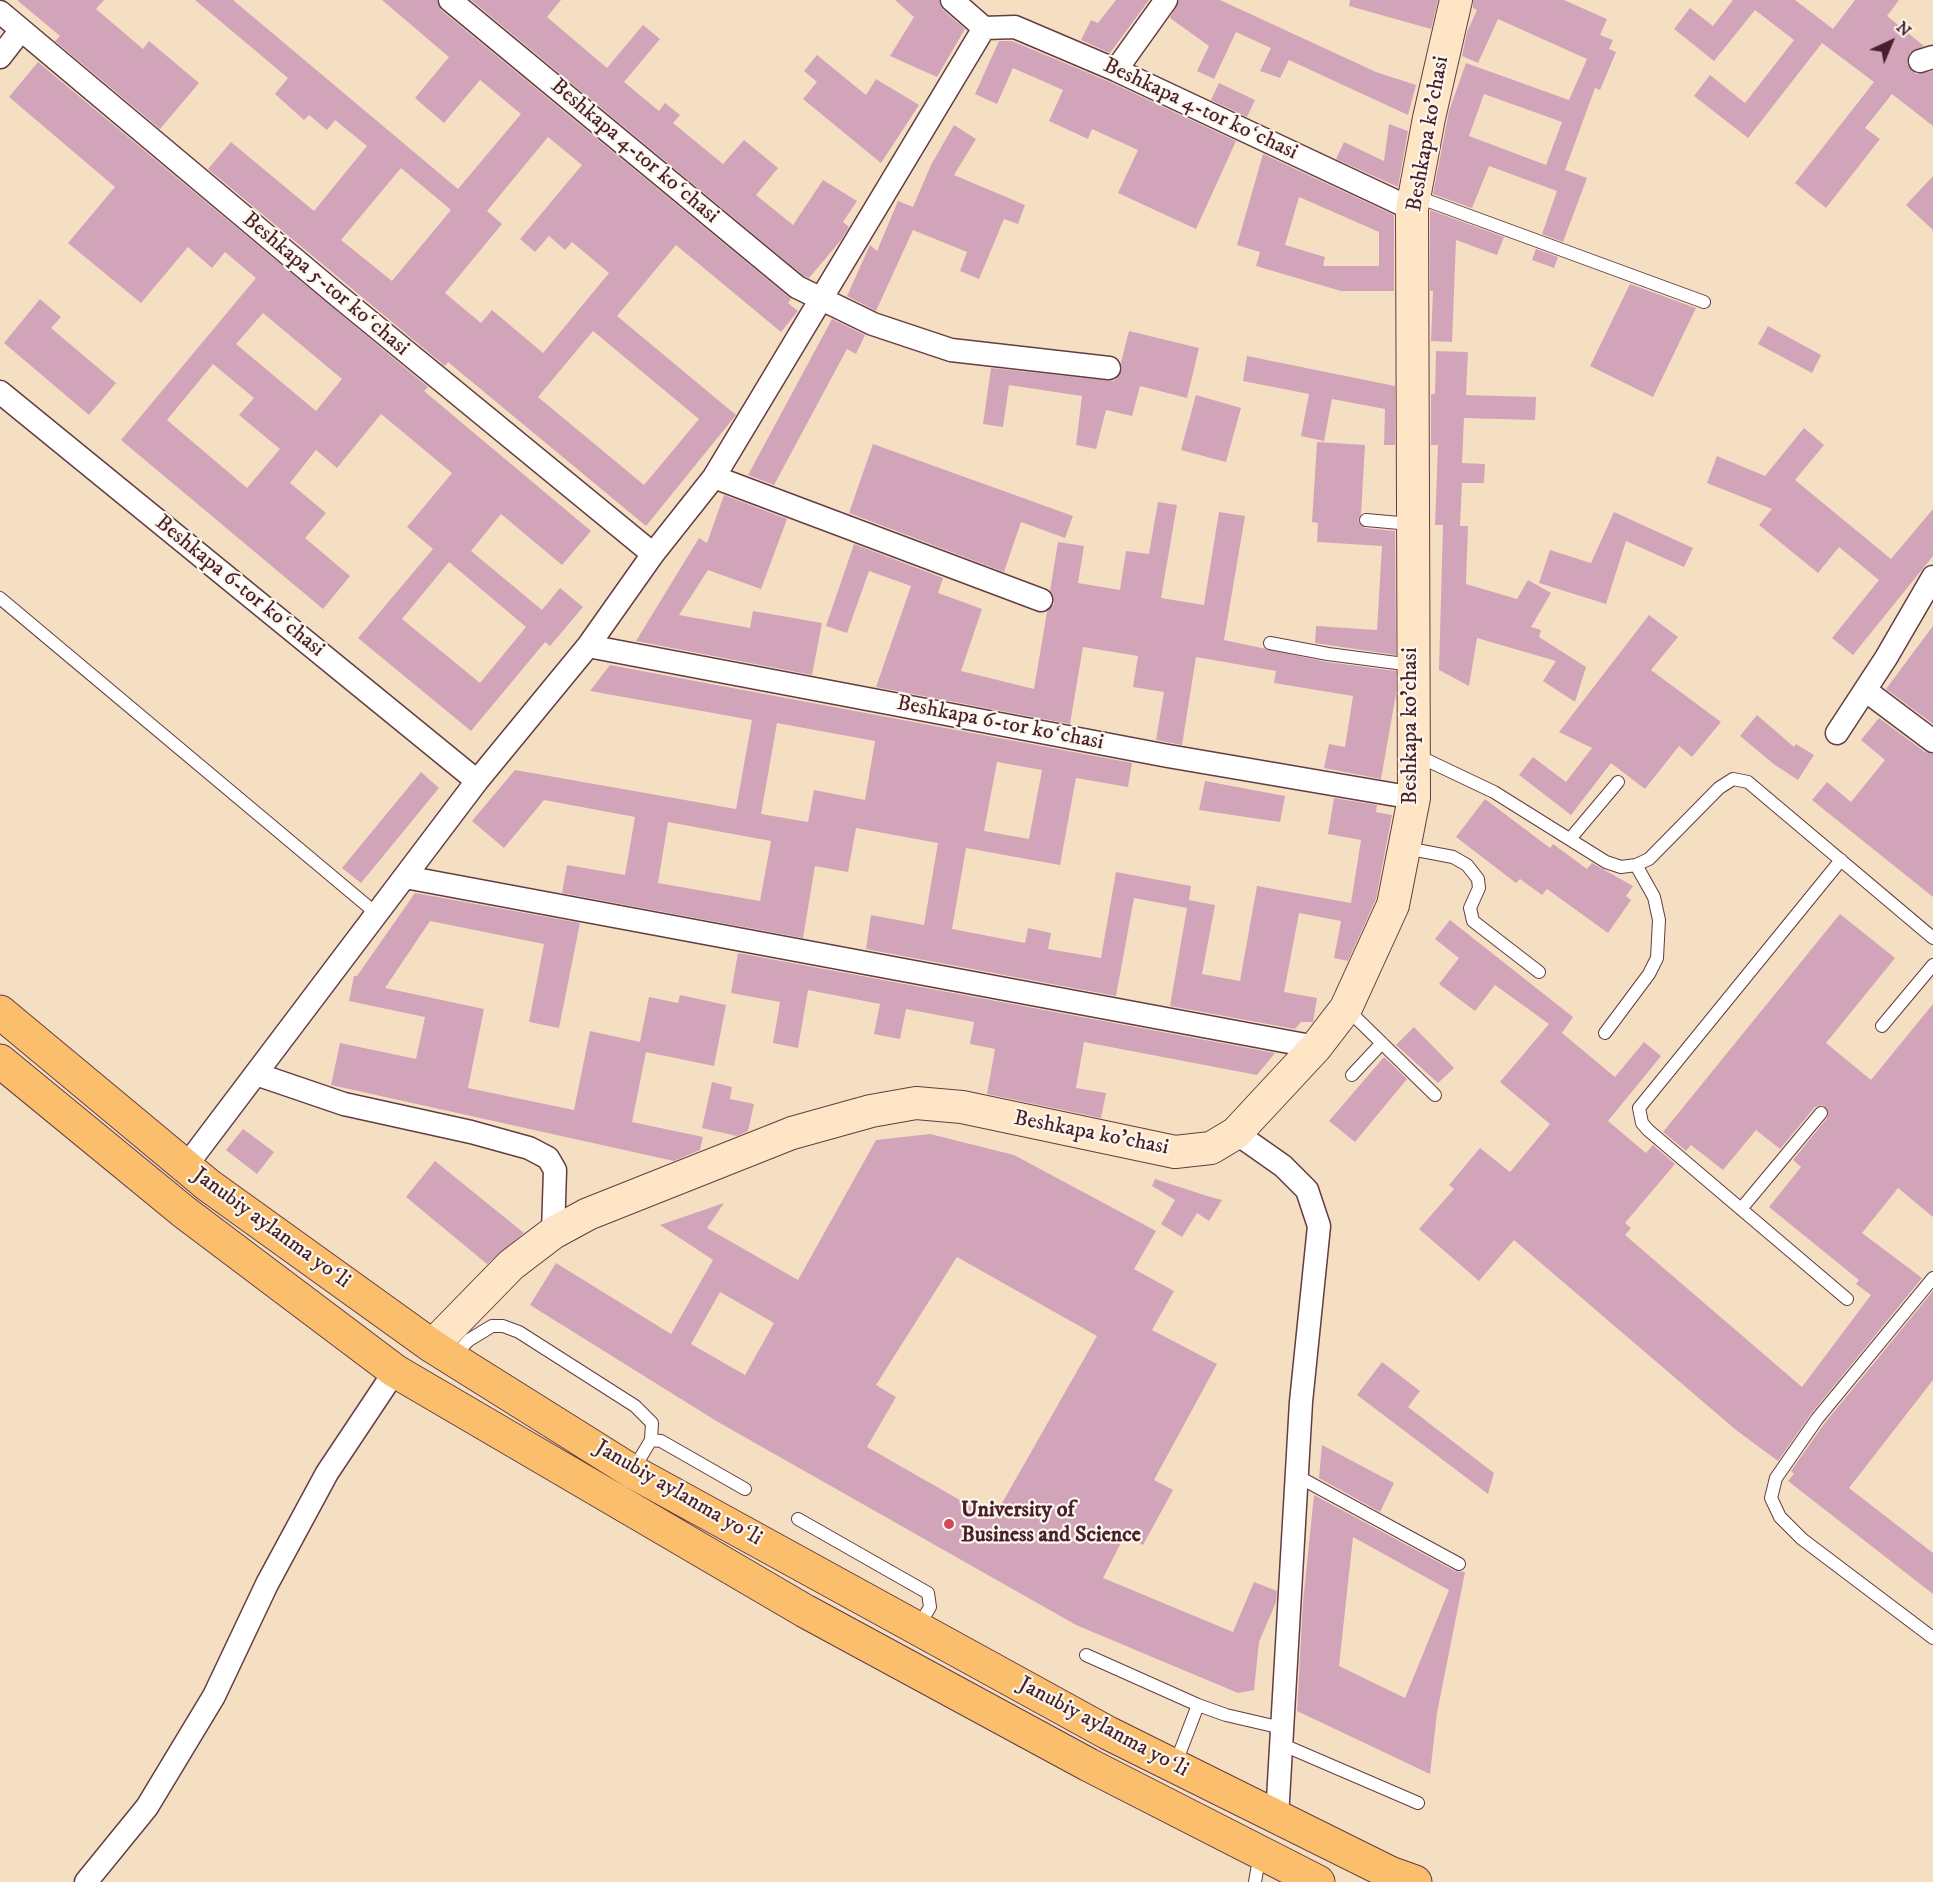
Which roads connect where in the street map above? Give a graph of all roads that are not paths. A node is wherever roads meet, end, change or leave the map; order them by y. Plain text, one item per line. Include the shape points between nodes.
1 (450, 0) edge
2 (952, 0) edge
3 (1166, 0) edge
4 (1456, 0) edge
5 (0, 12) edge
6 (984, 28) junction
7 (21, 30) junction
8 (0, 57) edge
9 (1116, 70) junction
10 (1413, 203) junction
11 (822, 299) junction
12 (1704, 302) dead end
13 (1109, 368) dead end
14 (0, 392) edge
15 (714, 477) junction
16 (1366, 520) dead end
17 (1411, 524) junction
18 (653, 554) junction
19 (1931, 585) edge
20 (0, 598) edge
21 (1041, 600) dead end
22 (1270, 643) dead end
23 (588, 646) junction
24 (1412, 665) junction
25 (1865, 690) junction
26 (1837, 733) dead end
27 (1933, 741) edge
28 (1412, 753) junction
29 (477, 782) junction
30 (1618, 782) dead end
31 (1414, 798) junction
32 (1569, 839) junction
33 (1405, 848) junction
34 (1841, 860) junction
35 (1636, 865) junction
36 (405, 877) junction
37 (376, 914) junction
38 (1933, 938) edge
39 (1933, 965) edge
40 (1539, 972) dead end
41 (1346, 1008) junction
42 (0, 1011) edge
43 (1882, 1026) dead end
44 (1605, 1033) dead end
45 (1382, 1043) junction
46 (1316, 1047) junction
47 (0, 1061) edge
48 (256, 1074) junction
49 (1352, 1075) dead end
50 (1435, 1095) dead end
51 (1821, 1113) dead end
52 (1236, 1133) junction
53 (186, 1166) junction
54 (1741, 1209) junction
55 (553, 1233) junction
56 (1933, 1278) edge
57 (1847, 1299) dead end
58 (442, 1352) junction
59 (395, 1371) junction
60 (651, 1440) junction
61 (633, 1472) junction
62 (1297, 1476) junction
63 (745, 1489) dead end
64 (798, 1519) dead end
65 (1459, 1564) dead end
66 (918, 1628) junction
67 (1933, 1638) edge
68 (1086, 1655) dead end
69 (1198, 1705) junction
70 (1282, 1736) junction
71 (1174, 1766) junction
72 (1418, 1803) dead end
73 (1277, 1817) junction
74 (1258, 1867) edge
75 (86, 1882) edge
76 (1318, 1882) edge
77 (1415, 1882) edge

1 - 11 street, Beshkapa 4-tor koʻchasi via 797,287
2 - 6 street
3 - 9 street
4 - 10 street, Beshkapa ko'chasi
5 - 7 street, Beshkapa 5-tor koʻchasi
6 - 9 street, Beshkapa 4-tor koʻchasi via 1015,27
6 - 11 street
7 - 8 street
7 - 18 street, Beshkapa 5-tor koʻchasi
9 - 10 street, Beshkapa 4-tor koʻchasi
10 - 12 lane
10 - 17 street, Beshkapa ko'chasi
11 - 13 street, Beshkapa 4-tor koʻchasi via 873,324 951,350
11 - 15 street
14 - 29 street, Beshkapa 6-tor koʻchasi
15 - 18 street
15 - 21 street
16 - 17 lane
17 - 24 street, Beshkapa ko'chasi
18 - 23 street
19 - 25 street
20 - 37 lane
22 - 24 lane
23 - 29 street
23 - 31 street, Beshkapa 6-tor koʻchasi via 1168,756
24 - 28 street, Beshkapa ko'chasi
25 - 26 street
25 - 27 street
28 - 31 street, Beshkapa ko'chasi
28 - 32 lane via 1494,792
29 - 36 street
30 - 32 lane
31 - 33 street, Beshkapa ko'chasi
32 - 35 lane via 1606,862 1622,867
33 - 40 lane via 1453,857 1467,865 1478,879 1479,888 1470,908 1473,921
33 - 41 street, Beshkapa ko'chasi via 1393,905
34 - 35 lane via 1748,782 1733,779 1706,800 1649,859
34 - 38 lane
34 - 54 lane via 1639,1108 1648,1130
35 - 44 lane via 1654,897 1659,920 1657,958
36 - 37 street
36 - 46 street
37 - 48 street
39 - 43 lane
41 - 45 lane
41 - 46 street, Beshkapa ko'chasi
42 - 53 highway, Janubiy aylanma yoʻli
45 - 49 lane
45 - 50 lane
46 - 52 street, Beshkapa ko'chasi
47 - 59 highway, Janubiy aylanma yoʻli via 184,1212
48 - 53 street
48 - 55 street via 344,1104 471,1132 548,1158 555,1170
51 - 54 lane
52 - 55 street, Beshkapa ko'chasi via 1210,1148 1175,1152 962,1107 916,1103 792,1133 588,1214
52 - 62 street via 1283,1166 1307,1190 1319,1226
53 - 58 highway, Janubiy aylanma yoʻli
54 - 57 lane
55 - 58 street, Beshkapa ko'chasi via 511,1266
56 - 67 lane via 1817,1419 1776,1478 1771,1498 1780,1517 1802,1539
58 - 60 lane via 492,1326 519,1332 635,1406 652,1423
58 - 61 highway, Janubiy aylanma yoʻli
59 - 74 highway, Janubiy aylanma yoʻli via 805,1611 1089,1765
59 - 75 street via 327,1473 213,1696 153,1797
60 - 61 lane
60 - 63 lane via 670,1446
61 - 66 highway, Janubiy aylanma yoʻli
62 - 65 lane
62 - 70 street
64 - 66 lane via 928,1593 930,1607
66 - 71 highway, Janubiy aylanma yoʻli
68 - 69 lane
69 - 70 lane
69 - 71 lane
70 - 72 lane
70 - 73 street
71 - 73 highway, Janubiy aylanma yoʻli
73 - 77 highway, Janubiy aylanma yoʻli
74 - 76 highway, Janubiy aylanma yoʻli

